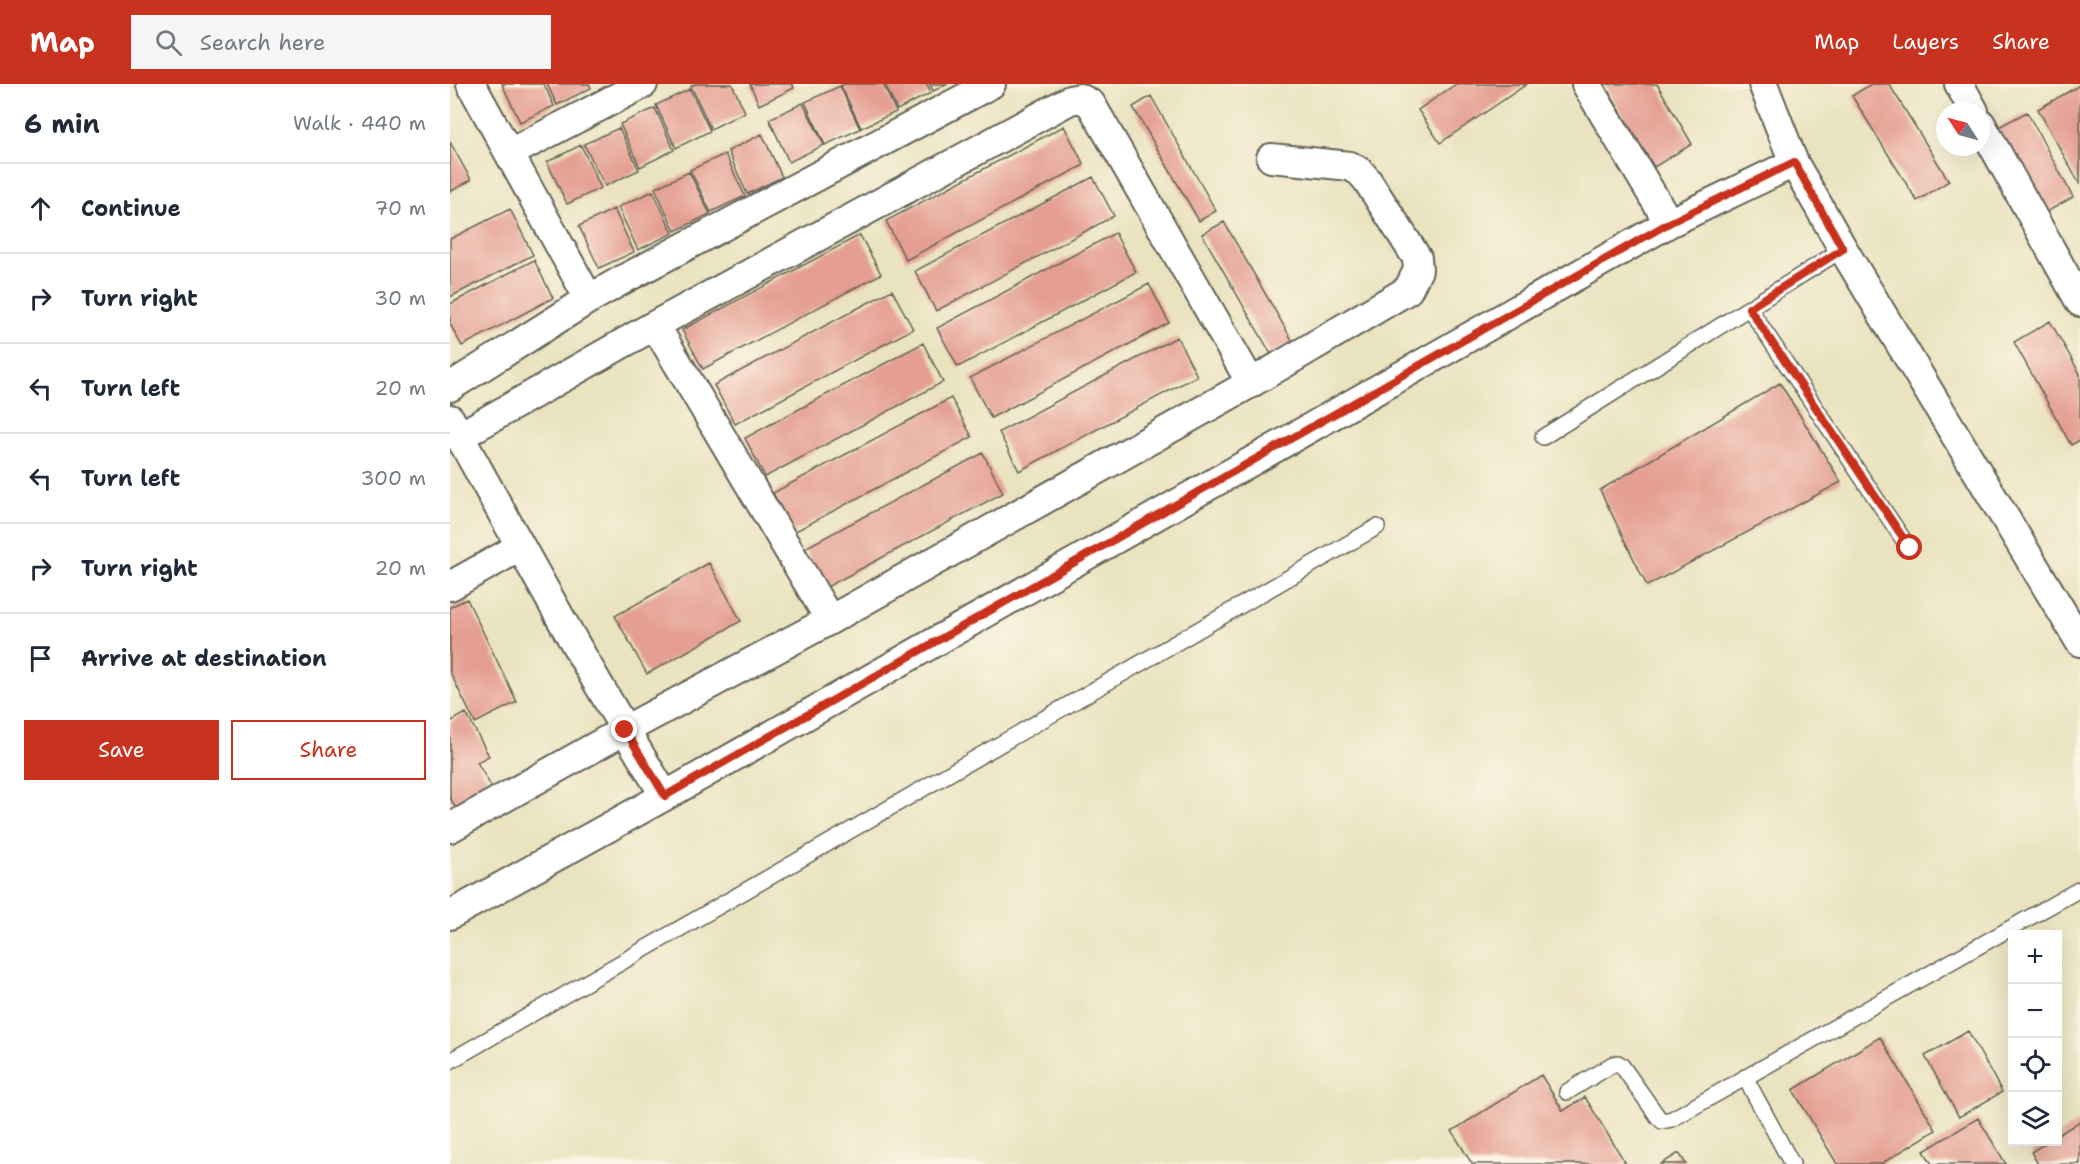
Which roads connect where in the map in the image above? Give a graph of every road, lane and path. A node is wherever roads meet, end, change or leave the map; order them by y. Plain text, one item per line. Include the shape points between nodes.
1 (471, 84) edge
2 (643, 84) edge
3 (991, 84) edge
4 (1586, 84) edge
5 (1763, 84) edge
6 (1959, 84) edge
7 (1969, 102) edge
8 (1990, 140) edge
9 (510, 153) junction
10 (1271, 158) dead end
11 (1794, 162) junction
12 (1669, 223) junction
13 (1843, 249) junction
14 (589, 299) junction
15 (2080, 302) edge
16 (1749, 308) junction
17 (655, 325) junction
18 (1251, 383) junction
19 (450, 387) edge
20 (455, 427) edge
21 (1543, 437) dead end
22 (1377, 527) dead end
23 (520, 547) junction
24 (1910, 548) dead end
25 (450, 586) edge
26 (830, 620) junction
27 (2079, 639) edge
28 (625, 730) junction
29 (665, 796) junction
30 (450, 828) edge
31 (2080, 889) edge
32 (450, 915) edge
33 (450, 1061) edge
34 (1745, 1077) junction
35 (1567, 1092) dead end
36 (1792, 1164) edge

1 - 9 street
2 - 9 street
3 - 14 street
4 - 12 street
5 - 11 street
6 - 7 street
8 - 15 street
9 - 14 street
10 - 18 street via 1350,166 1360,172 1417,258 1418,270 1408,290 1397,298
11 - 12 street
11 - 13 street
12 - 29 street
13 - 16 lane
13 - 27 street
14 - 19 street
16 - 21 lane
16 - 24 lane
17 - 18 street via 1080,98 1091,104
17 - 20 street
17 - 26 street
18 - 26 street
20 - 23 street
22 - 33 lane
23 - 25 street
23 - 28 street
26 - 28 street
28 - 29 street
28 - 30 street
29 - 32 street
31 - 34 lane
34 - 35 lane via 1667,1120 1654,1114 1618,1063
34 - 36 lane

